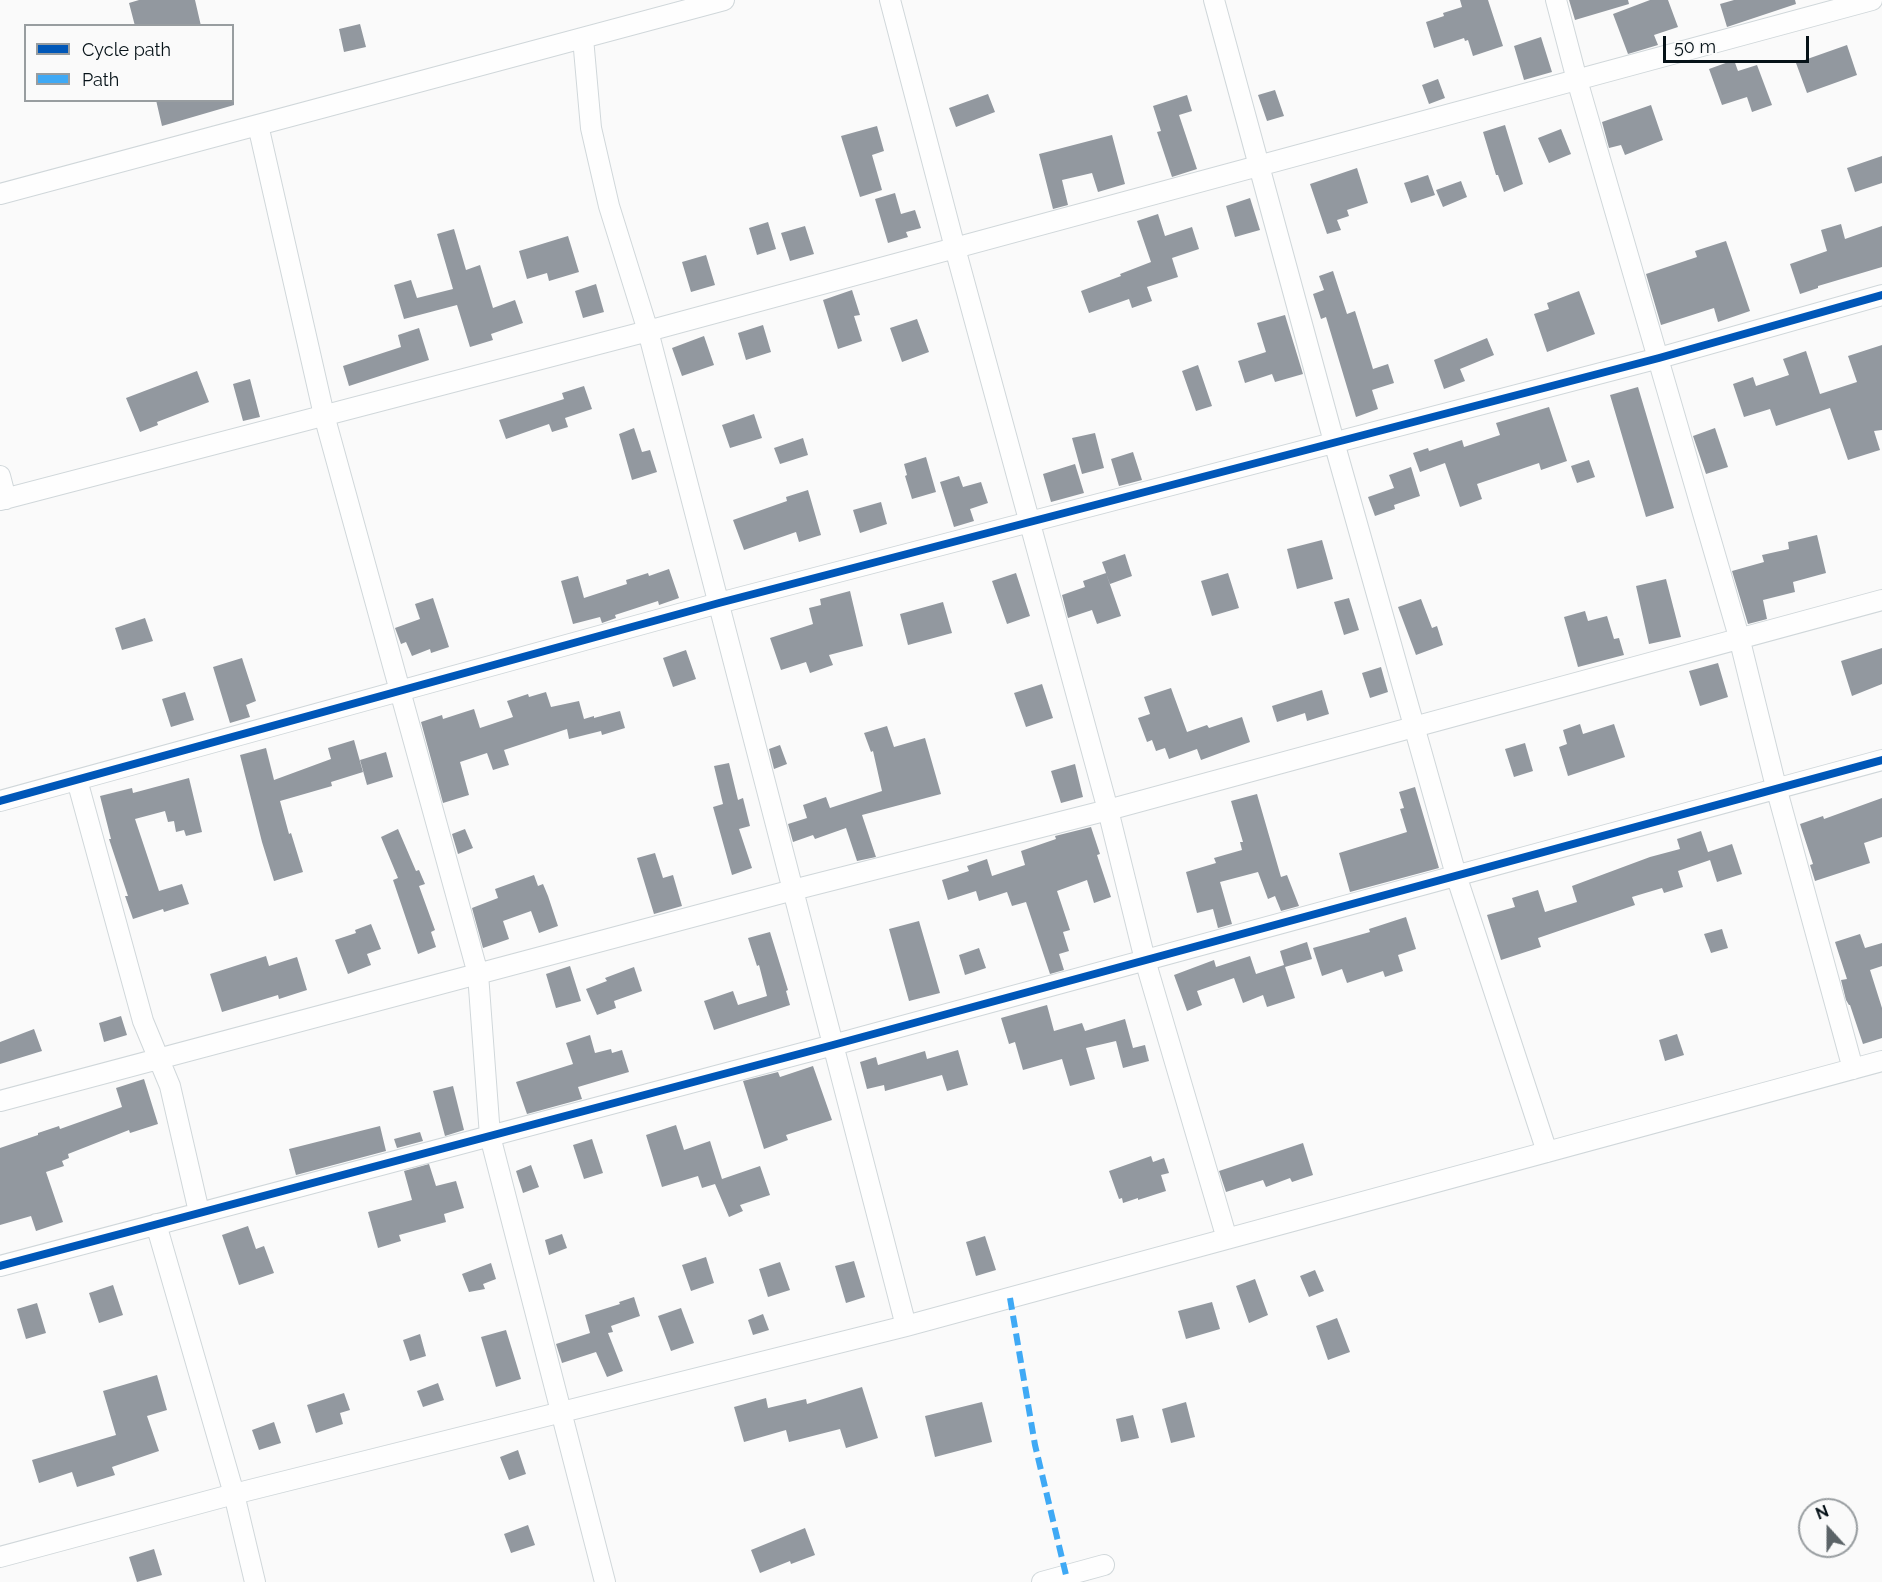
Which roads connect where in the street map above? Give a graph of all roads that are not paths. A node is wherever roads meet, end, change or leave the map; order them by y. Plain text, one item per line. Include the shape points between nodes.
1 (723, 0) edge
2 (890, 0) edge
3 (1214, 0) edge
4 (1556, 0) edge
5 (1872, 0) edge
6 (583, 38) junction
7 (1577, 80) junction
8 (258, 125) junction
9 (1259, 166) junction
10 (0, 194) edge
11 (955, 248) junction
12 (1882, 295) edge
13 (648, 331) junction
14 (1659, 358) junction
15 (324, 416) junction
16 (1334, 442) junction
17 (0, 476) edge
18 (3, 500) edge
19 (1030, 522) junction
20 (1882, 600) edge
21 (719, 603) junction
22 (1739, 637) junction
23 (400, 691) junction
24 (1415, 726) junction
25 (1882, 760) edge
26 (77, 780) junction
27 (1776, 788) junction
28 (0, 801) edge
29 (1108, 810) junction
30 (1456, 875) junction
31 (793, 890) junction
32 (1145, 960) junction
33 (478, 974) junction
34 (833, 1045) junction
35 (159, 1059) junction
36 (1882, 1061) edge
37 (1853, 1069) junction
38 (0, 1101) edge
39 (490, 1136) junction
40 (1547, 1152) junction
41 (199, 1212) junction
42 (156, 1224) junction
43 (1227, 1239) junction
44 (0, 1266) edge
45 (906, 1326) junction
46 (562, 1412) junction
47 (234, 1494) junction
48 (0, 1557) edge
49 (1104, 1565) dead end
50 (255, 1582) edge
51 (605, 1582) edge
52 (1042, 1582) edge

1 - 6 street
2 - 11 street
3 - 9 street
4 - 7 street
5 - 7 street
6 - 8 street
6 - 13 street via 591,128 609,206
7 - 9 street
7 - 14 street
8 - 10 street
8 - 15 street
9 - 11 street
9 - 16 street
11 - 13 street
11 - 19 street
12 - 14 street
13 - 15 street
13 - 21 street
14 - 16 street
14 - 22 street
15 - 18 street
15 - 23 street
16 - 19 street
16 - 24 street
17 - 18 street
19 - 21 street
19 - 29 street
20 - 22 street
21 - 23 street
21 - 31 street
22 - 24 street
22 - 27 street
23 - 26 street
23 - 33 street
24 - 29 street
24 - 30 street
25 - 27 street
26 - 28 street
26 - 35 street via 143,1021
27 - 30 street
27 - 37 street
29 - 31 street
29 - 32 street
30 - 32 street
30 - 40 street
31 - 33 street
31 - 34 street
32 - 34 street
32 - 43 street
33 - 35 street
33 - 39 street
34 - 39 street
34 - 45 street
35 - 38 street
35 - 41 street via 170,1086
36 - 37 street
37 - 40 street
39 - 41 street
39 - 46 street
40 - 43 street
41 - 42 street
42 - 44 street
42 - 47 street
43 - 45 street
45 - 46 street
46 - 47 street
46 - 51 street
47 - 48 street
47 - 50 street
49 - 52 street

